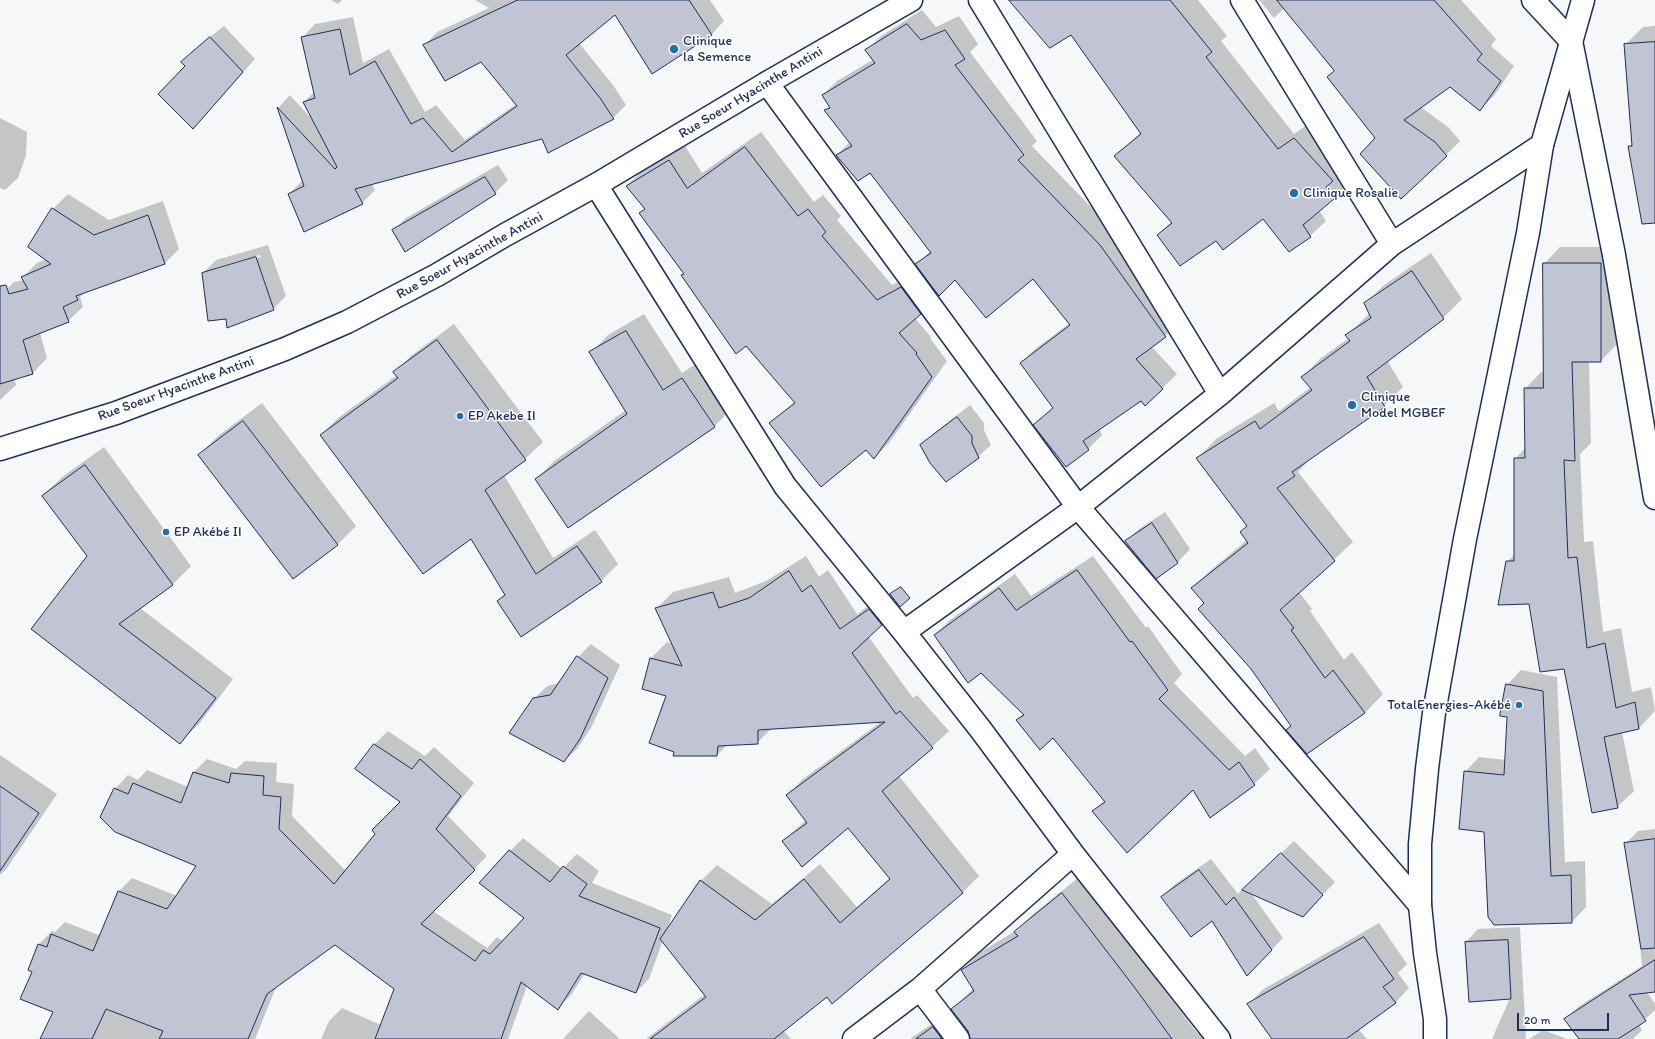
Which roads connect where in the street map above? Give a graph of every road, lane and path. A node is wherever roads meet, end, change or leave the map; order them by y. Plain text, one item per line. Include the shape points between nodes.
1 (911, 0) edge
2 (980, 0) edge
3 (1242, 0) edge
4 (1532, 0) edge
5 (1583, 0) edge
6 (1570, 41) junction
7 (767, 83) junction
8 (1542, 145) junction
9 (596, 186) junction
10 (1392, 244) junction
11 (1220, 394) junction
12 (0, 449) edge
13 (1655, 498) edge
14 (1078, 507) junction
15 (904, 632) junction
16 (1074, 854) junction
17 (1420, 905) junction
18 (920, 989) junction
19 (854, 1039) edge
20 (958, 1039) edge
21 (1219, 1039) edge
22 (1435, 1039) edge

1 - 7 street, Rue Soeur Hyacinthe Antini
2 - 11 street
3 - 10 street
4 - 6 street
5 - 6 street
6 - 8 street
6 - 13 street via 1614,255
7 - 9 street, Rue Soeur Hyacinthe Antini
7 - 14 street
8 - 10 street
8 - 17 street via 1528,233 1465,539 1434,713 1420,844
9 - 12 street, Rue Soeur Hyacinthe Antini via 347,322 284,349 116,413
9 - 15 street via 785,486
10 - 11 street
11 - 14 street
14 - 15 street
14 - 17 street
15 - 16 street
16 - 18 street
16 - 21 street
17 - 22 street via 1424,953 1435,1019
18 - 19 street
18 - 20 street

